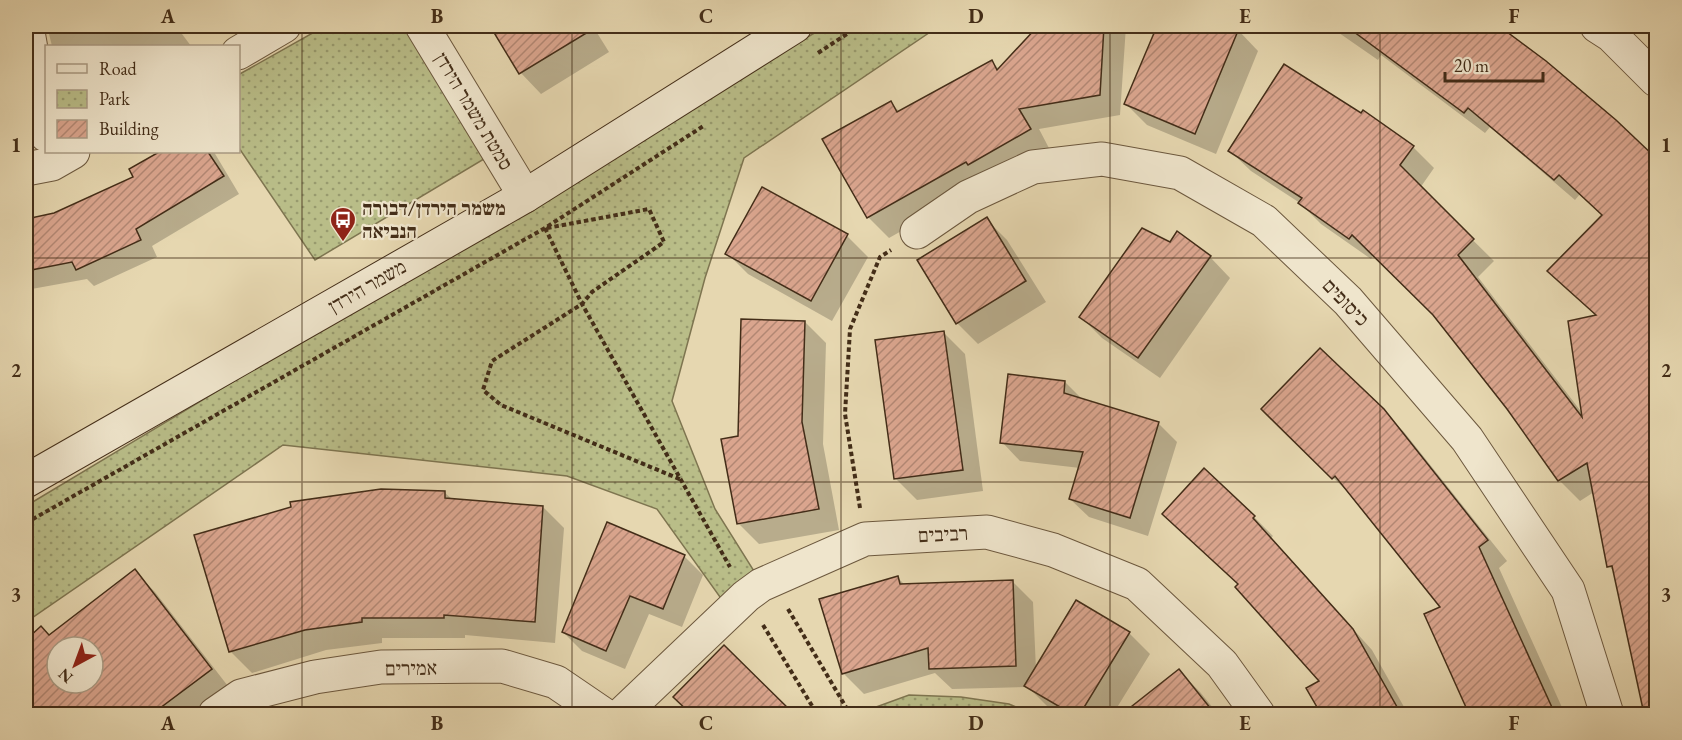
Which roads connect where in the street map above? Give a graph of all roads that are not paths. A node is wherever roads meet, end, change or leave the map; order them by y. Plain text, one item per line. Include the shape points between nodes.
1 (27, 26) edge
2 (284, 26) edge
3 (422, 26) edge
4 (795, 26) edge
5 (1609, 29) edge
6 (240, 52) edge
7 (1656, 80) edge
8 (45, 131) edge
9 (525, 196) junction
10 (917, 232) road end
11 (26, 481) edge
12 (215, 714) edge
13 (603, 714) edge
14 (622, 714) edge
15 (1258, 714) edge
16 (1606, 714) edge

1 - 8 street
2 - 6 street
3 - 9 street, סמטת משמר הירדן
4 - 9 street, משמר הירדן
5 - 7 street
9 - 11 street, משמר הירדן
10 - 16 street, כיסופים via 968,197 1033,167 1102,159 1180,173 1264,221 1348,301 1467,439 1568,590
12 - 13 street, אמירים via 242,696 315,677 381,667 502,666 556,682
14 - 15 street, רביבים via 758,588 865,539 987,532 1053,550 1137,584 1222,664

